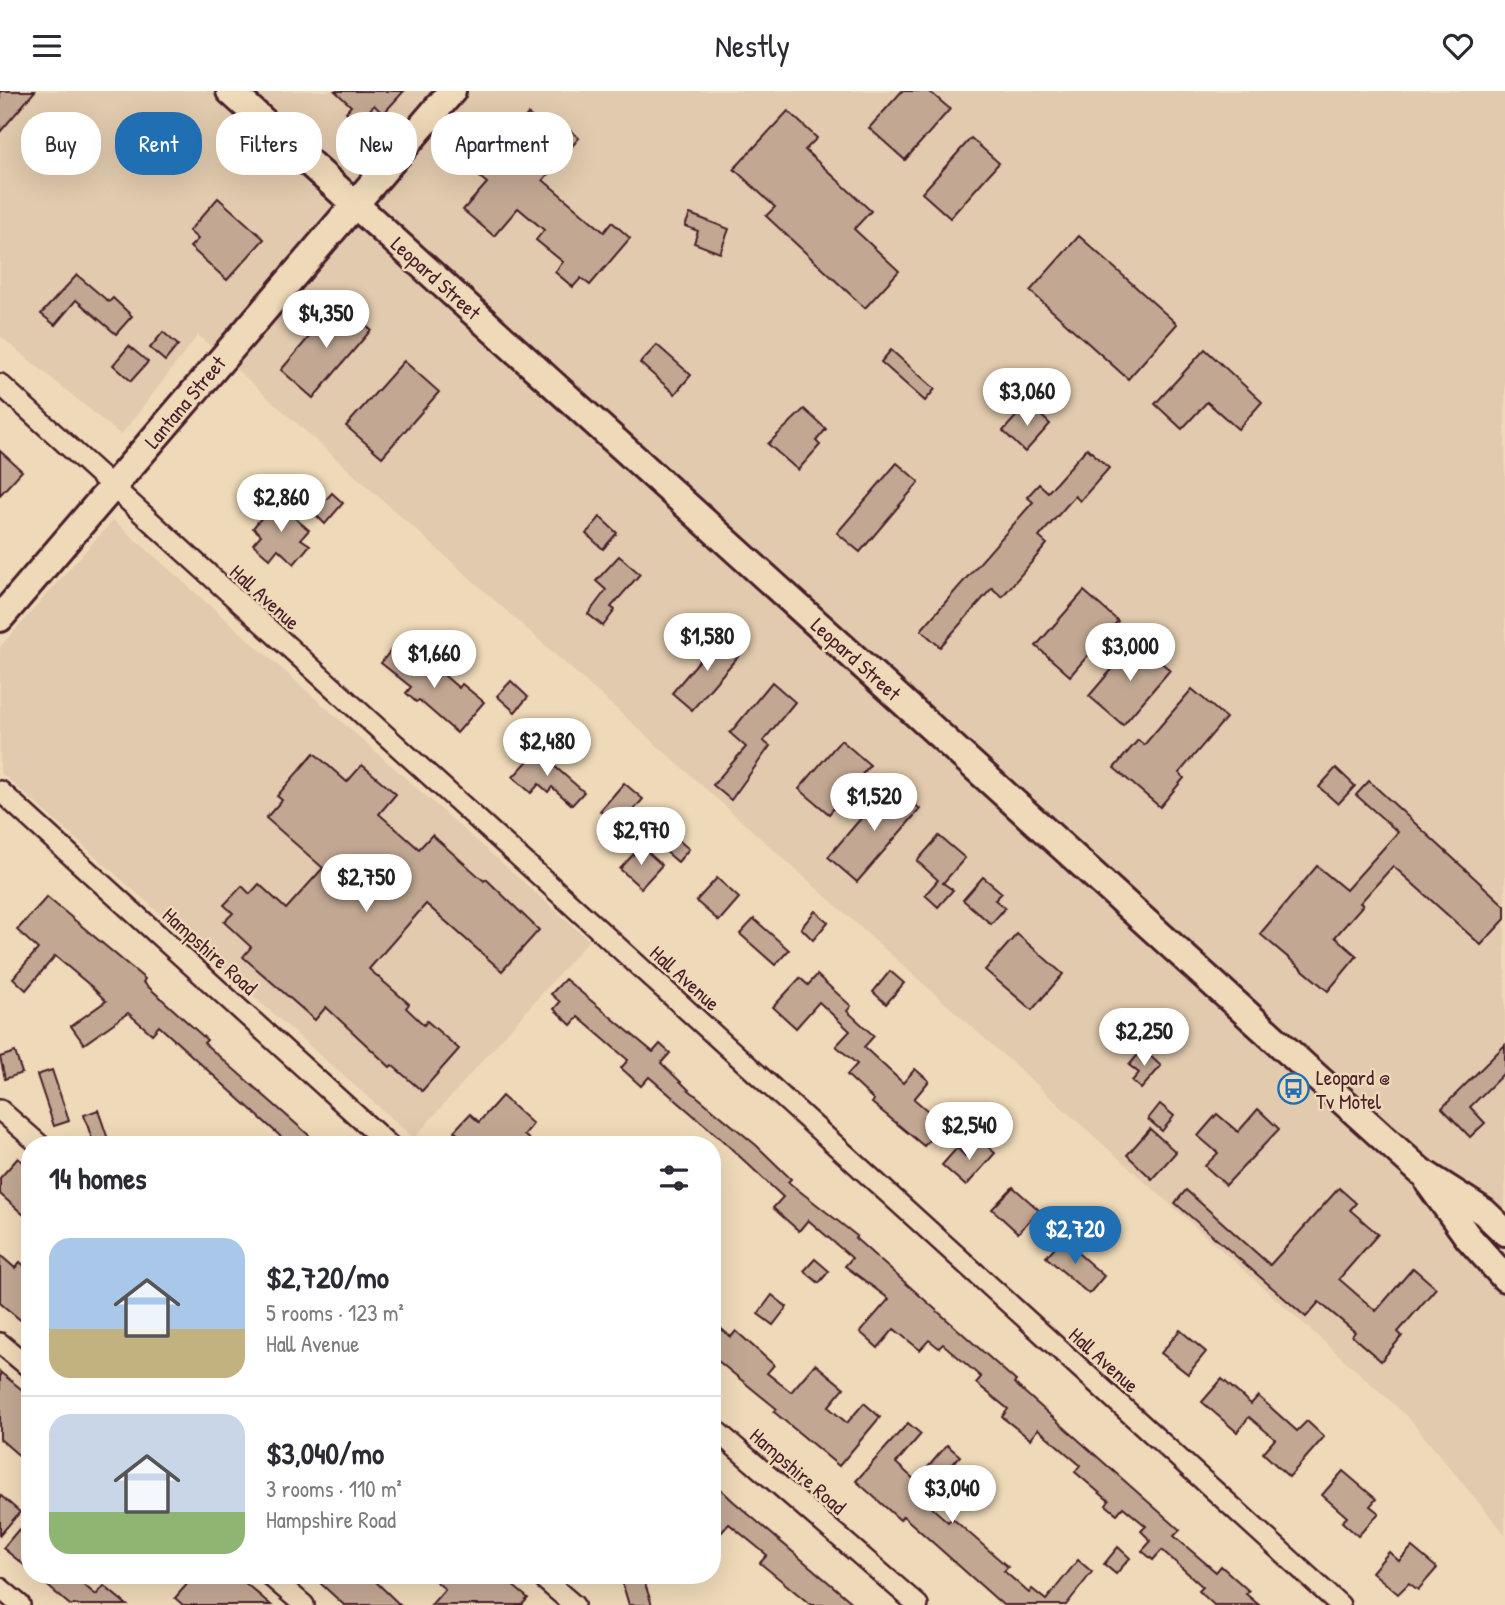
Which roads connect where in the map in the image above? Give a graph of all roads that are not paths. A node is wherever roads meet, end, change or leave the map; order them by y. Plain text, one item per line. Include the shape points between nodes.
1 (230, 91) edge
2 (452, 91) edge
3 (354, 203) junction
4 (0, 384) edge
5 (112, 488) junction
6 (0, 618) edge
7 (0, 791) edge
8 (0, 1110) edge
9 (30, 1136) edge
10 (379, 1136) edge
11 (1420, 1171) junction
12 (1505, 1232) edge
13 (1505, 1278) edge
14 (0, 1343) edge
15 (21, 1360) edge
16 (721, 1435) edge
17 (280, 1584) edge
18 (550, 1584) edge
19 (0, 1588) edge
20 (20, 1605) edge
21 (304, 1605) edge
22 (574, 1605) edge
23 (918, 1605) edge
24 (1339, 1605) edge

1 - 3 main road, Leopard Street
2 - 3 main road, Lantana Street
3 - 5 main road, Lantana Street
3 - 11 main road, Leopard Street
4 - 5 street, Hall Avenue
5 - 6 main road, Lantana Street
5 - 24 street, Hall Avenue
7 - 10 street, Hampshire Road
8 - 9 street
11 - 12 main road, Leopard Street
11 - 13 main road, Leopard Street
14 - 15 street
16 - 23 street, Hampshire Road
17 - 21 street
18 - 22 street
19 - 20 street

